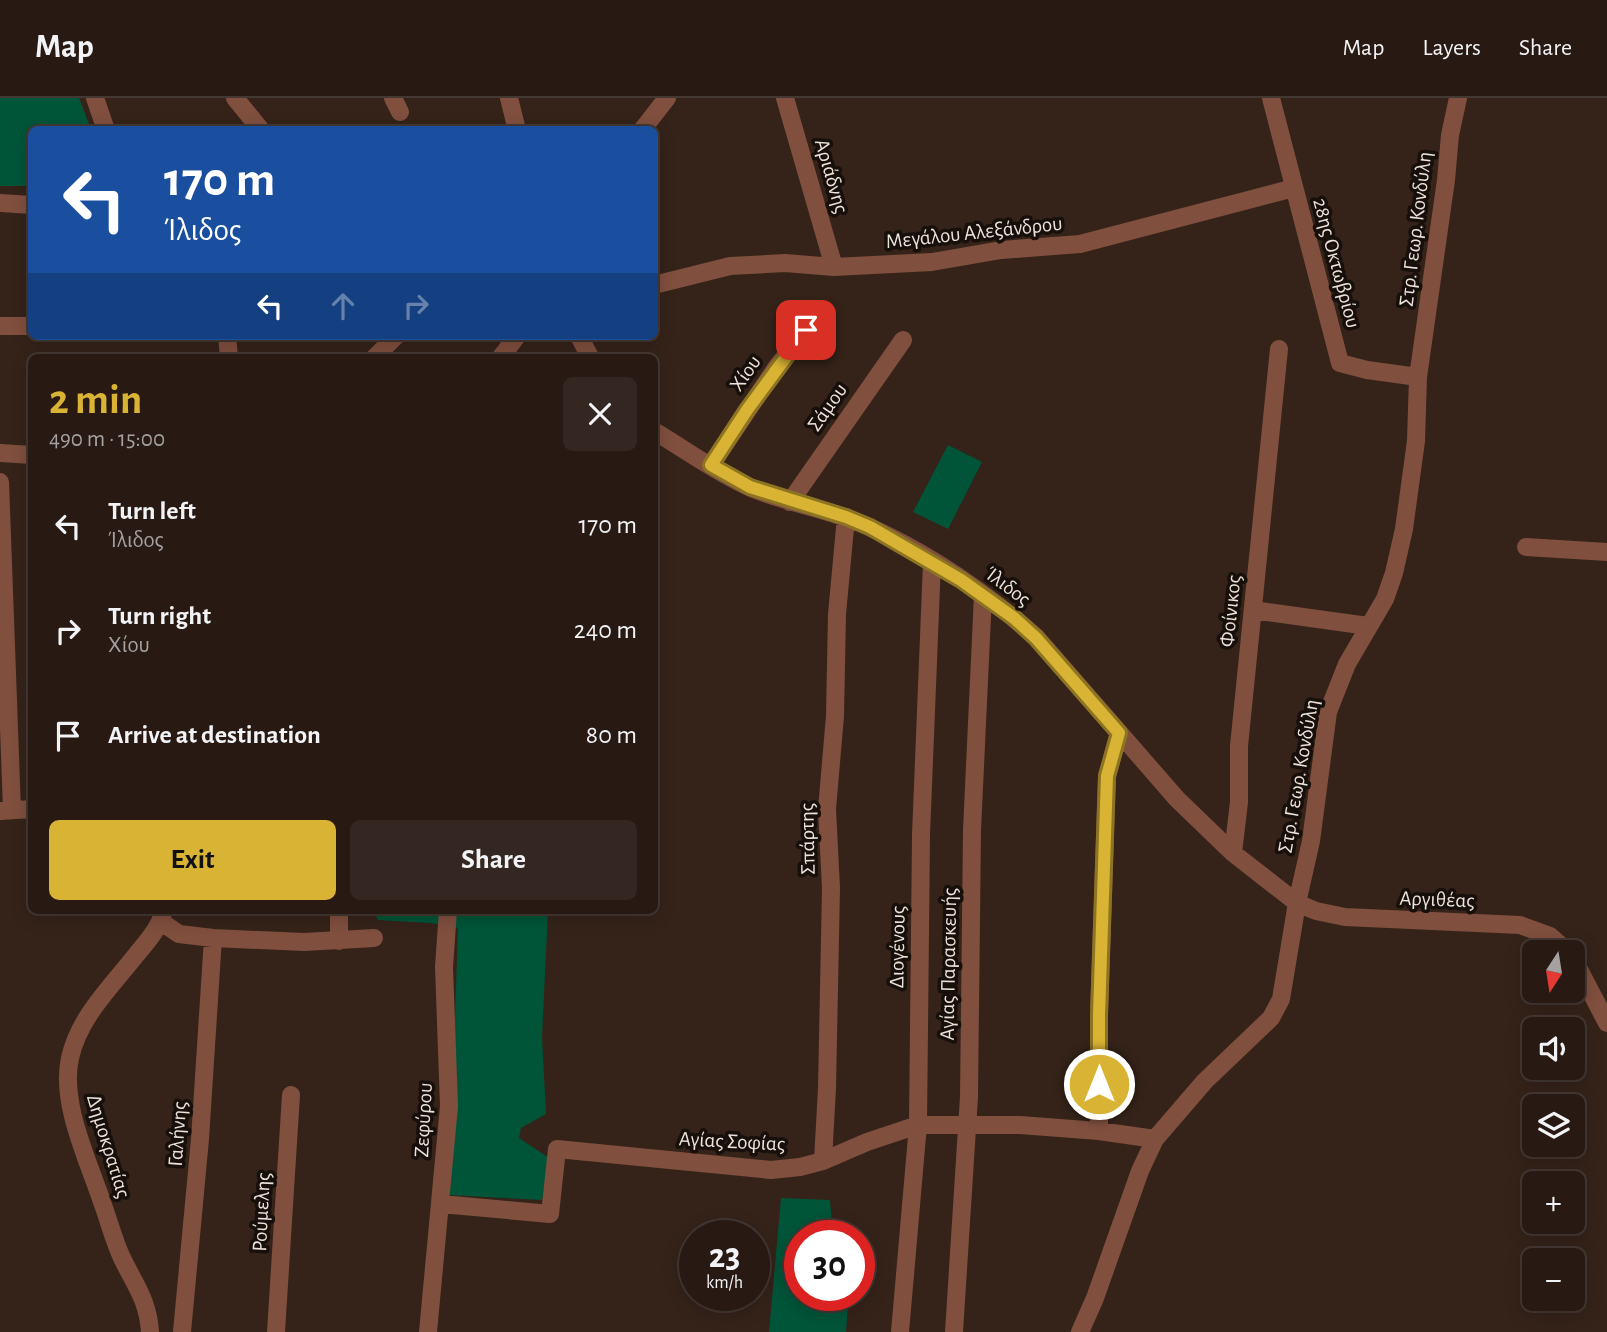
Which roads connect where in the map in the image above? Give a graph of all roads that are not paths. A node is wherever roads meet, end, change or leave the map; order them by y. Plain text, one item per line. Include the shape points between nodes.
1 (95, 98) edge
2 (235, 98) edge
3 (509, 98) edge
4 (667, 98) edge
5 (785, 98) edge
6 (1271, 98) edge
7 (1458, 98) edge
8 (105, 126) edge
9 (258, 126) edge
10 (516, 126) edge
11 (645, 126) edge
12 (1294, 188) junction
13 (0, 203) edge
14 (28, 205) edge
15 (834, 267) junction
16 (658, 284) edge
17 (820, 311) dead end
18 (0, 326) edge
19 (28, 326) edge
20 (392, 340) edge
21 (514, 340) edge
22 (903, 340) dead end
23 (1279, 349) dead end
24 (378, 354) edge
25 (503, 354) edge
26 (1418, 377) junction
27 (658, 433) edge
28 (0, 453) edge
29 (28, 455) edge
30 (711, 465) junction
31 (0, 482) edge
32 (790, 502) junction
33 (846, 517) junction
34 (1526, 547) dead end
35 (1607, 552) edge
36 (932, 562) junction
37 (983, 596) junction
38 (1253, 610) junction
39 (1368, 626) junction
40 (4, 664) edge
41 (1119, 733) junction
42 (28, 809) edge
43 (6, 811) edge
44 (1233, 853) junction
45 (1297, 903) junction
46 (340, 914) edge
47 (448, 914) edge
48 (162, 916) edge
49 (213, 938) junction
50 (374, 938) dead end
51 (1554, 940) edge
52 (339, 941) junction
53 (1586, 983) edge
54 (1607, 1023) edge
55 (291, 1095) dead end
56 (968, 1124) junction
57 (918, 1125) junction
58 (1099, 1131) junction
59 (1156, 1139) junction
60 (823, 1161) junction
61 (441, 1204) junction
62 (150, 1332) edge
63 (182, 1332) edge
64 (276, 1332) edge
65 (428, 1332) edge
66 (900, 1332) edge
67 (954, 1332) edge
68 (1080, 1332) edge

1 - 8 street
2 - 9 street
3 - 10 street
4 - 11 street
5 - 15 street, Αριάδνης
6 - 12 street, 28ης Οκτωβρίου
7 - 26 street, Στρ. Γεωρ. Κονδύλη
12 - 15 street, Μεγάλου Αλεξάνδρου via 1080,244 1001,250 932,262
12 - 26 street, 28ης Οκτωβρίου via 1340,363
13 - 14 street
15 - 16 street, Μεγάλου Αλεξάνδρου via 730,266
17 - 30 street, Χίου
18 - 19 street
20 - 24 street
21 - 25 street
22 - 32 street, Σάμου
23 - 38 street, Φοίνικος
26 - 39 street, Στρ. Γεωρ. Κονδύλη via 1416,441 1404,529 1385,599
27 - 30 street, Ίλιδος
28 - 29 street
30 - 32 street, Ίλιδος
31 - 40 street
32 - 33 street, Ίλιδος
33 - 36 street, Ίλιδος
33 - 60 street, Σπάρτης via 827,809 831,888
34 - 35 street
36 - 37 street, Ίλιδος
36 - 57 street, Διογένους via 921,835
37 - 41 street, Ίλιδος via 1036,638
37 - 56 street, Αγίας Παρασκευής via 972,830
38 - 39 street
38 - 44 street, Φοίνικος
39 - 45 street, Στρ. Γεωρ. Κονδύλη via 1328,712 1311,841
40 - 43 street
41 - 44 street, Ίλιδος
41 - 58 street via 1107,776
42 - 43 street
44 - 45 street, Ίλιδος
45 - 51 street, Αργιθέας via 1345,917 1521,925
45 - 59 street, Στρ. Γεωρ. Κονδύλη via 1281,999 1271,1018 1205,1081
46 - 52 street
47 - 61 street, Ζεφύρου via 444,967 449,1107
48 - 49 street via 179,933
48 - 62 street, Δημοκρατίας via 90,1012 75,1042 67,1074 76,1125 121,1257 145,1300
49 - 52 street
49 - 63 street, Γαλήνης
50 - 52 street
53 - 54 street
55 - 64 street, Ρούμελης
56 - 57 street, Αγίας Σοφίας
56 - 58 street, Αγίας Σοφίας
56 - 67 street, Αγίας Παρασκευής
57 - 60 street, Αγίας Σοφίας
57 - 66 street, Διογένους
58 - 59 street, Αγίας Σοφίας
59 - 68 street, Στρ. Γεωρ. Κονδύλη
60 - 61 street, Αγίας Σοφίας via 771,1170 557,1149 550,1214
61 - 65 street, Ζεφύρου

